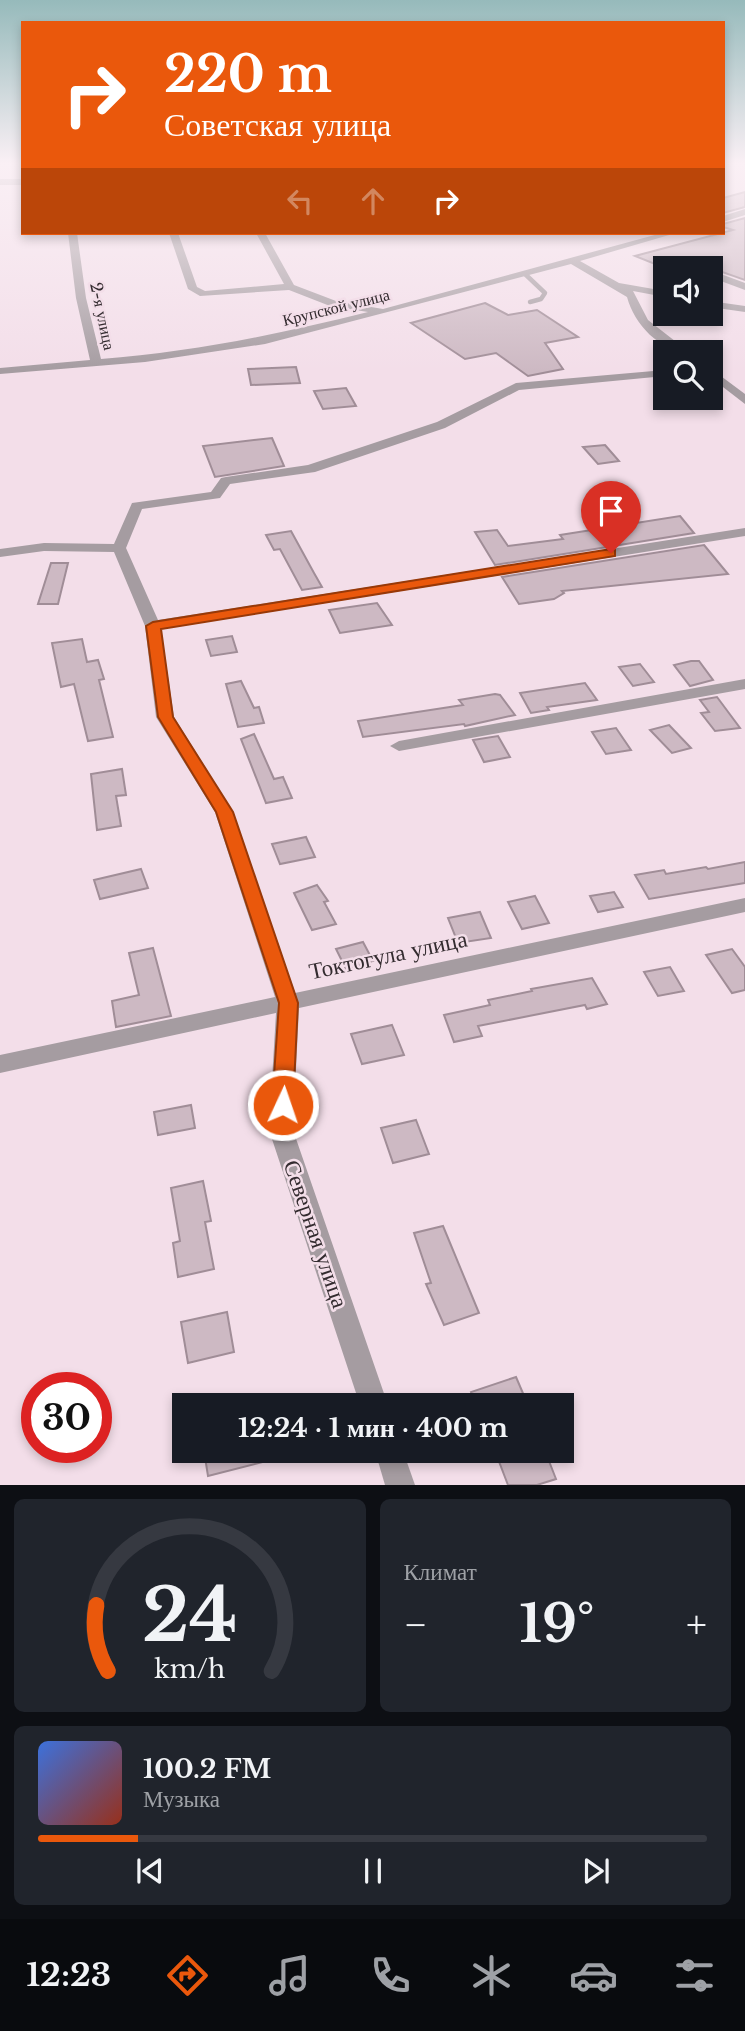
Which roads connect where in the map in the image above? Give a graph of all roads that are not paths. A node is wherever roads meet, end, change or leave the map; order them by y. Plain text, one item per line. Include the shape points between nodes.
1 (72, 235) edge
2 (174, 235) edge
3 (262, 235) edge
4 (665, 235) edge
5 (573, 261) junction
6 (525, 274) junction
7 (723, 278) edge
8 (617, 285) junction
9 (290, 287) junction
10 (745, 287) edge
11 (653, 292) edge
12 (530, 302) dead end
13 (723, 306) edge
14 (745, 309) edge
15 (383, 312) junction
16 (667, 340) edge
17 (97, 364) junction
18 (0, 371) edge
19 (653, 374) edge
20 (745, 379) edge
21 (723, 382) edge
22 (726, 385) junction
23 (745, 400) edge
24 (745, 532) edge
25 (120, 548) junction
26 (0, 553) edge
27 (153, 626) junction
28 (745, 684) edge
29 (400, 746) dead end
30 (745, 905) edge
31 (288, 1003) junction
32 (0, 1064) edge
33 (369, 1393) edge
34 (393, 1463) edge
35 (400, 1485) edge

1 - 17 street, 2-я улица
2 - 9 street via 194,289 204,294
3 - 9 street
4 - 5 street, Крупской улица
5 - 6 street, Крупской улица
5 - 8 street
6 - 12 lane via 545,293
6 - 15 street, Крупской улица
7 - 10 street
8 - 11 street
8 - 16 street via 632,295 636,313
9 - 15 street via 334,304
13 - 14 street
15 - 17 street, Крупской улица via 265,341
17 - 18 street, Крупской улица
19 - 25 street via 516,387 441,425 310,469 226,481 215,495 137,506
20 - 22 street
21 - 22 street
22 - 23 street
24 - 27 street
25 - 26 street via 44,547
25 - 27 street, Северная улица
27 - 31 street, Северная улица via 165,717 224,812
28 - 29 street
30 - 31 street, Токтогула улица
31 - 32 street, Токтогула улица
31 - 33 street, Северная улица via 281,1130
34 - 35 street

